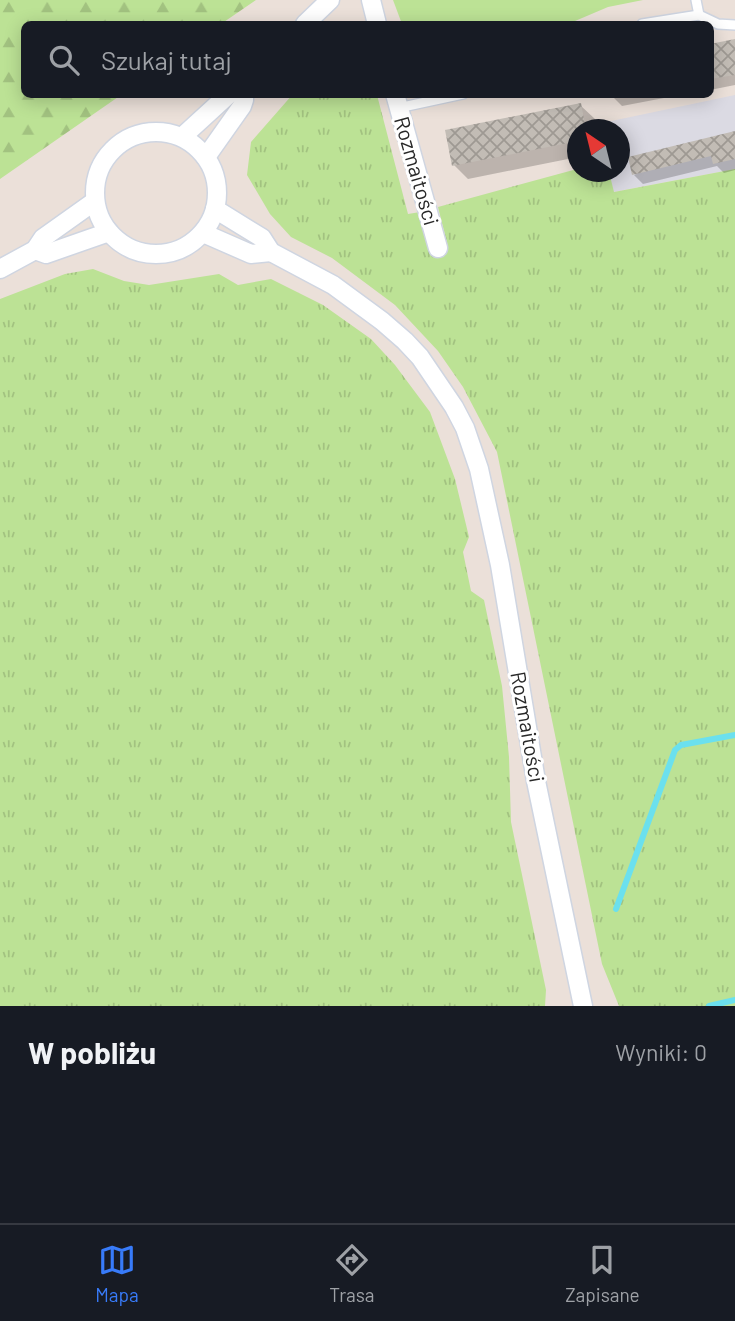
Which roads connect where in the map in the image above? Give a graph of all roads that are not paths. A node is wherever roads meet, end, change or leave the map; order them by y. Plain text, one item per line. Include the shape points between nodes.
1 (330, 0) edge
2 (371, 0) edge
3 (696, 0) edge
4 (699, 15) junction
5 (308, 21) edge
6 (376, 21) edge
7 (661, 21) edge
8 (712, 21) edge
9 (714, 22) edge
10 (735, 25) edge
11 (225, 98) edge
12 (244, 98) edge
13 (425, 98) edge
14 (397, 101) edge
15 (181, 137) junction
16 (206, 157) junction
17 (95, 201) junction
18 (215, 209) junction
19 (108, 232) junction
20 (203, 233) junction
21 (438, 248) dead end
22 (35, 250) junction
23 (271, 251) junction
24 (0, 269) edge
25 (583, 1006) edge

1 - 5 street
2 - 6 street
3 - 4 lane
4 - 7 lane
4 - 8 lane
9 - 10 lane
11 - 15 street
12 - 16 street
13 - 14 lane
14 - 21 street, Rozmaitości
15 - 16 street
15 - 17 street via 152,131 118,144 100,167
16 - 18 street via 216,182
17 - 19 street
17 - 22 street via 43,238
18 - 20 street
18 - 23 street via 262,238
19 - 20 street via 123,245 151,254 180,249
19 - 22 street via 47,254
20 - 23 street via 251,254
22 - 24 street
23 - 25 street, Rozmaitości via 333,285 405,341 454,407 473,448 500,565 536,781

